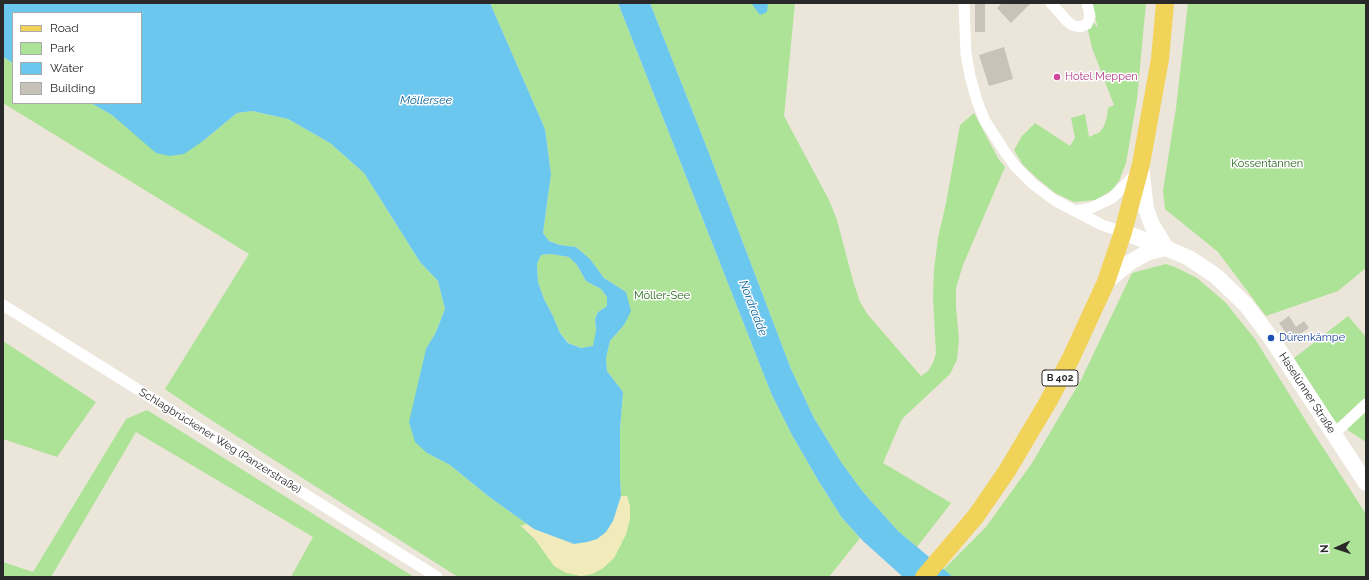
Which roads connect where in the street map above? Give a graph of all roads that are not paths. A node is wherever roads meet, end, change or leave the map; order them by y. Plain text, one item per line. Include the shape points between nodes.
1 (964, 3) edge
2 (1051, 3) edge
3 (1087, 3) edge
4 (1165, 3) edge
5 (1140, 167) junction
6 (1076, 211) junction
7 (1123, 232) junction
8 (1166, 248) junction
9 (1106, 282) junction
10 (3, 305) edge
11 (1366, 404) edge
12 (1334, 434) junction
13 (1366, 483) edge
14 (437, 577) edge
15 (924, 577) edge

1 - 6 street via 966,54 977,101 985,121 1015,166 1032,184 1054,200
2 - 3 street via 1067,21 1080,27 1087,24 1090,16
4 - 5 main road, B 402 via 1160,59
5 - 6 street via 1112,198 1091,208
5 - 7 main road, B 402
5 - 8 street via 1146,209
6 - 7 street via 1102,225
7 - 8 street, Haselünner Straße
7 - 9 main road, B 402
8 - 9 street via 1148,252 1129,262
8 - 12 street, Haselünner Straße via 1189,258 1216,276 1246,305 1271,338
9 - 15 main road, B 402 via 1071,358 1015,458 976,516
10 - 14 street, Schlagbrückener Weg (Panzerstraße)
11 - 12 street
12 - 13 street, Haselünner Straße

